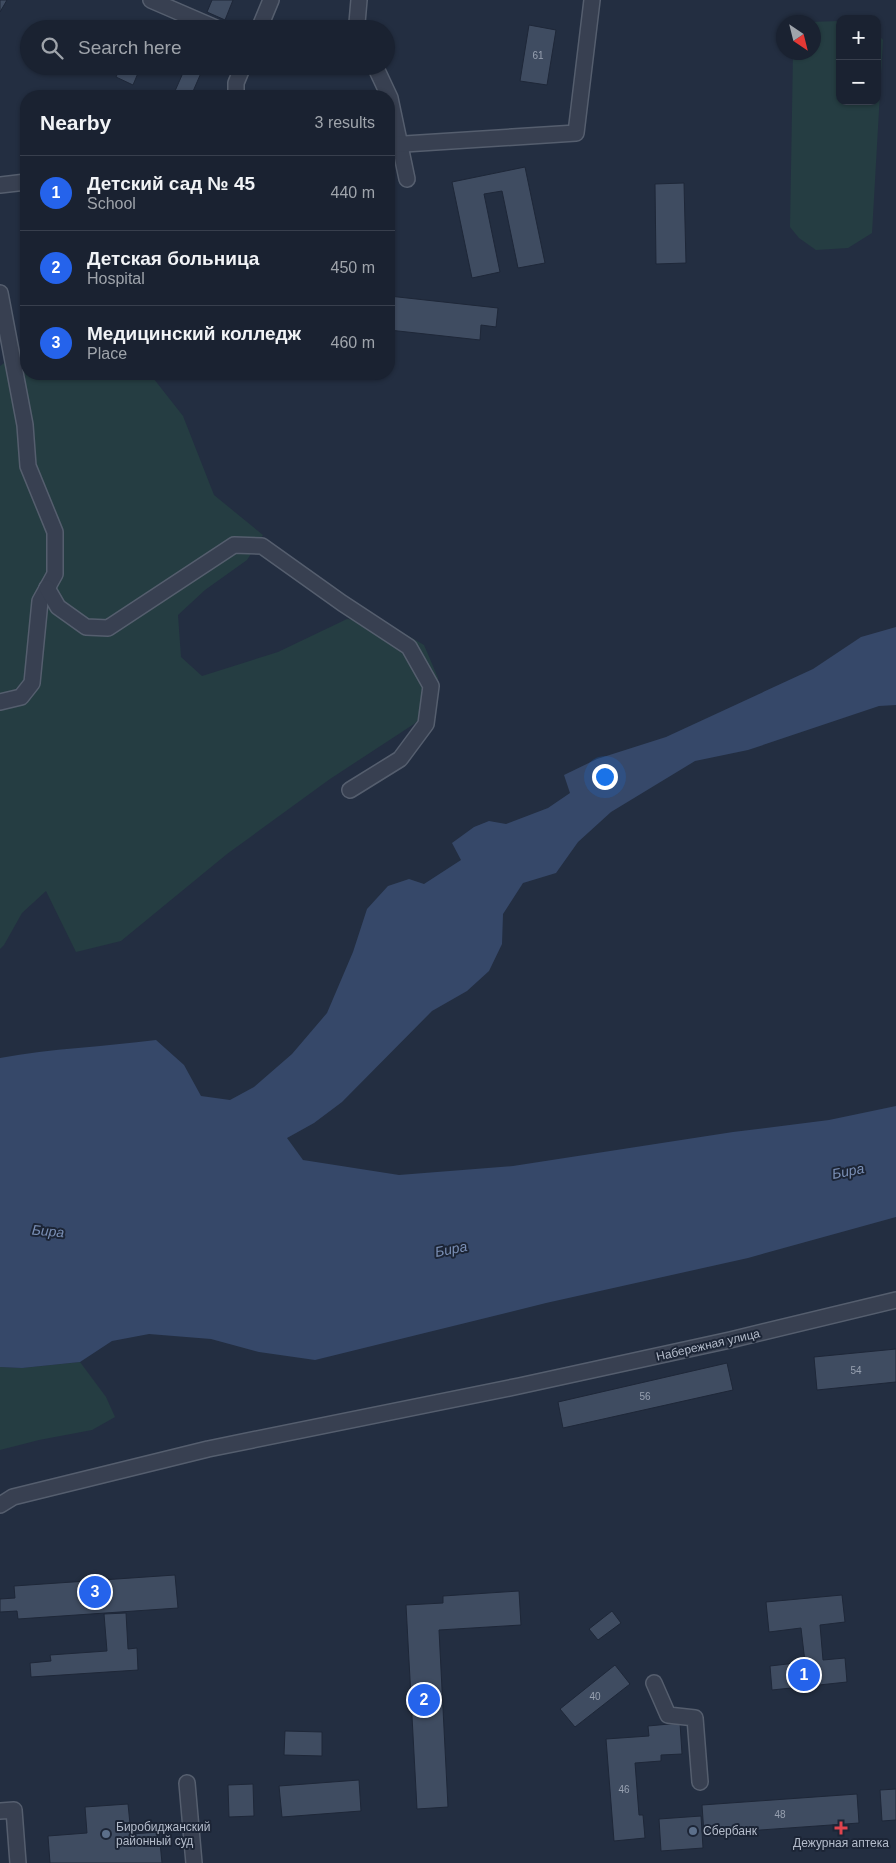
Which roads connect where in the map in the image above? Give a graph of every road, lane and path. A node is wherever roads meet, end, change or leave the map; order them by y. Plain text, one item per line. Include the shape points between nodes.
1 (150, 0) edge
2 (271, 0) edge
3 (359, 0) edge
4 (592, 0) edge
5 (197, 20) edge
6 (263, 20) edge
7 (357, 20) edge
8 (240, 75) edge
9 (379, 75) edge
10 (236, 89) edge
11 (386, 90) edge
12 (395, 144) edge
13 (395, 147) edge
14 (407, 179) dead end
15 (20, 183) edge
16 (0, 185) edge
17 (0, 293) edge
18 (47, 588) junction
19 (0, 702) edge
20 (350, 790) dead end
21 (896, 1300) edge
22 (0, 1505) edge
23 (654, 1683) dead end
24 (700, 1782) dead end
25 (187, 1783) dead end
26 (0, 1811) edge
27 (18, 1863) edge
28 (194, 1863) edge

1 - 5 street
2 - 6 street
3 - 7 street
4 - 12 street via 576,133
8 - 10 street
9 - 11 street
13 - 14 street
15 - 16 street
17 - 18 street via 25,425 28,466 54,532 55,574
18 - 19 street via 40,601 32,683 21,697
18 - 20 street via 58,607 86,627 108,628 234,545 262,546 409,647 431,686 426,724 400,759
21 - 22 street, Набережная улица via 519,1386 208,1449 13,1497
23 - 24 street via 668,1715 695,1718
25 - 28 street
26 - 27 street via 14,1810

